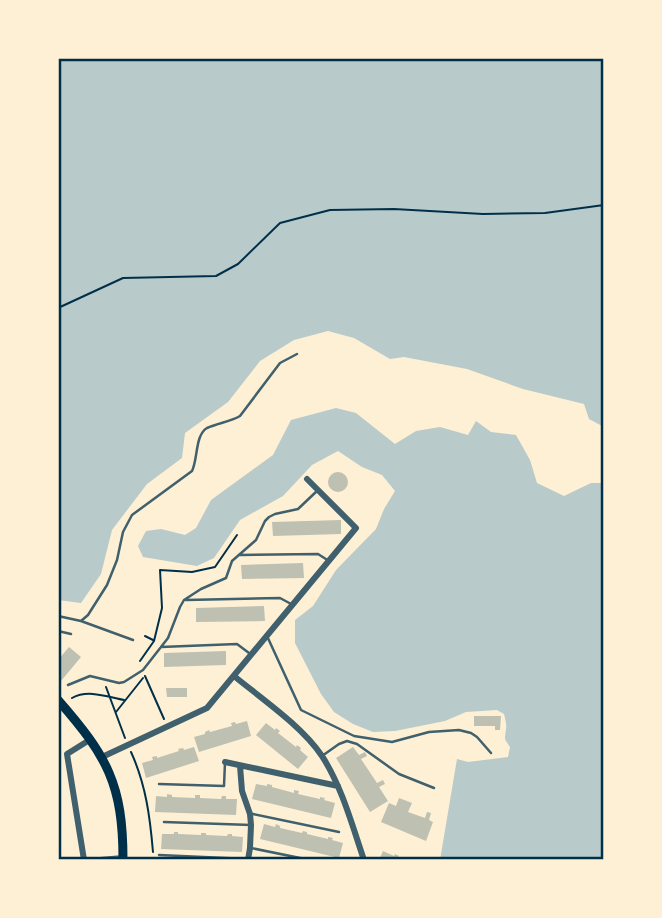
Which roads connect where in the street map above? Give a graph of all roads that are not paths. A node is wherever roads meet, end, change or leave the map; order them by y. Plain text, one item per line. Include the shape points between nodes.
1 (297, 354) dead end
2 (307, 479) dead end
3 (317, 490) junction
4 (239, 555) junction
5 (329, 561) junction
6 (184, 600) junction
7 (293, 605) junction
8 (58, 616) edge
9 (81, 621) junction
10 (58, 631) edge
11 (71, 634) dead end
12 (267, 636) junction
13 (133, 640) dead end
14 (161, 647) junction
15 (252, 655) junction
16 (234, 676) junction
17 (68, 685) dead end
18 (58, 700) edge
19 (91, 739) junction
20 (491, 753) dead end
21 (322, 756) junction
22 (103, 757) junction
23 (225, 762) joint
24 (240, 766) junction
25 (159, 784) dead end
26 (338, 786) junction
27 (434, 788) dead end
28 (250, 814) junction
29 (163, 821) dead end
30 (251, 825) junction
31 (339, 832) dead end
32 (250, 848) junction
33 (159, 855) dead end
34 (123, 859) edge
35 (84, 860) edge
36 (100, 860) edge
37 (248, 860) edge
38 (310, 860) edge
39 (364, 860) edge

1 - 9 lane via 279,363 240,416 205,429 192,471 132,515 107,585
2 - 3 street
3 - 4 lane via 298,509 269,517 256,540
3 - 5 street via 356,528
4 - 5 lane via 318,554
4 - 6 lane via 226,578
5 - 7 street
6 - 7 lane via 280,598
6 - 14 lane
7 - 12 street
8 - 9 lane
9 - 13 lane
10 - 11 lane
12 - 15 street
12 - 20 lane via 301,710 354,736 392,742 459,730 477,737
14 - 15 lane via 237,644
14 - 17 lane via 143,670 124,682 90,676
15 - 16 street
16 - 21 street via 294,725
16 - 22 street via 207,708
18 - 19 main road
19 - 22 main road
19 - 35 street via 67,754
21 - 26 street
21 - 27 lane via 338,744 358,744 399,774
22 - 34 main road via 117,798
23 - 24 street
23 - 25 lane via 224,786
24 - 26 street
24 - 28 street
26 - 39 street
28 - 30 street
28 - 31 lane
29 - 30 lane
30 - 32 street
32 - 37 street
32 - 38 lane
33 - 37 lane
34 - 36 street

